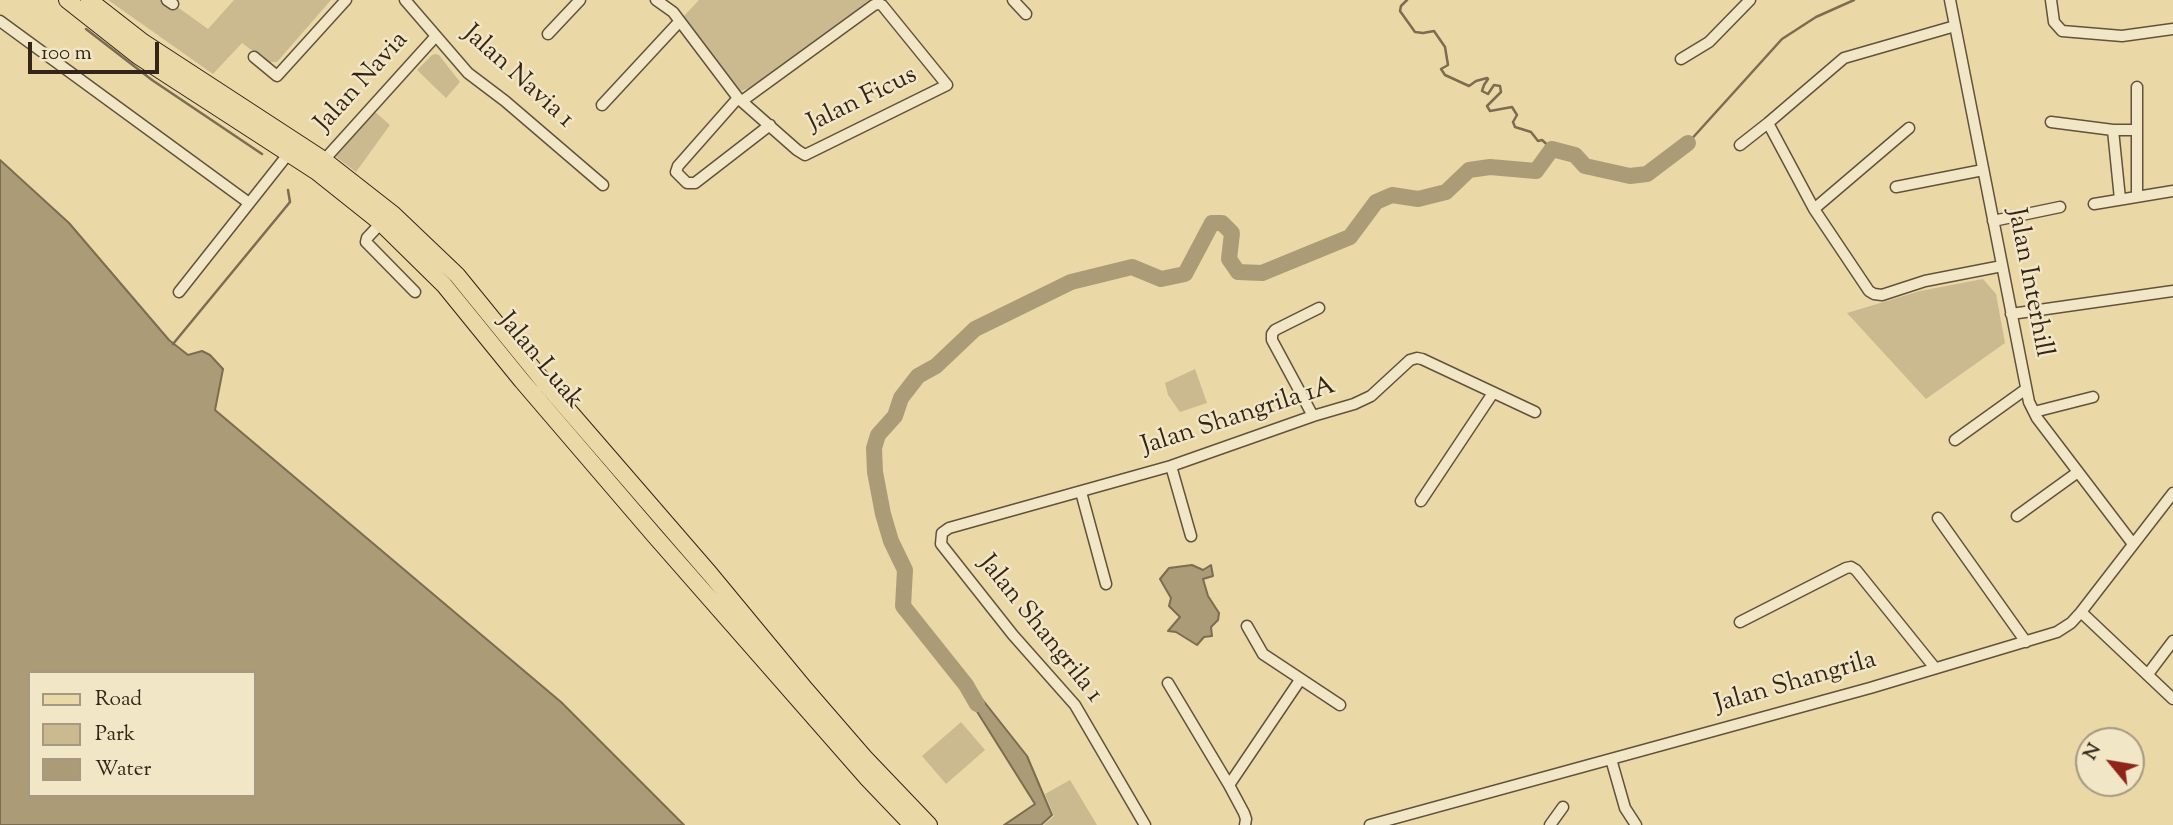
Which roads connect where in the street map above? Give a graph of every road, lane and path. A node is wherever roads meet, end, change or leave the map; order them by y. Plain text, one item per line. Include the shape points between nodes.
1 (67, 0) edge
2 (89, 0) edge
3 (346, 0) edge
4 (405, 0) edge
5 (580, 0) edge
6 (656, 0) edge
7 (1013, 0) edge
8 (1750, 0) edge
9 (1950, 0) edge
10 (2051, 0) edge
11 (1026, 14) dead end
12 (0, 20) edge
13 (679, 22) junction
14 (1955, 26) junction
15 (2173, 29) edge
16 (548, 34) dead end
17 (436, 36) junction
18 (254, 57) dead end
19 (1681, 59) dead end
20 (2137, 87) dead end
21 (740, 100) junction
22 (602, 105) dead end
23 (2051, 122) dead end
24 (1769, 123) junction
25 (770, 125) junction
26 (1909, 128) dead end
27 (2113, 130) junction
28 (2136, 130) junction
29 (1740, 145) dead end
30 (289, 153) junction
31 (324, 160) junction
32 (1983, 170) junction
33 (603, 185) dead end
34 (1896, 187) dead end
35 (2173, 191) edge
36 (2137, 196) junction
37 (2120, 199) junction
38 (249, 203) junction
39 (2094, 204) dead end
40 (2060, 207) dead end
41 (1814, 209) junction
42 (1993, 221) junction
43 (381, 223) junction
44 (2002, 266) junction
45 (2173, 290) edge
46 (180, 292) dead end
47 (415, 292) dead end
48 (1319, 308) dead end
49 (2011, 314) junction
50 (499, 324) junction
51 (522, 381) junction
52 (544, 382) junction
53 (2026, 389) junction
54 (1493, 393) junction
55 (2093, 397) dead end
56 (1535, 412) dead end
57 (2034, 412) junction
58 (1312, 416) junction
59 (570, 438) junction
60 (1955, 440) dead end
61 (1171, 466) junction
62 (2078, 471) junction
63 (1081, 492) junction
64 (2173, 493) edge
65 (1422, 501) dead end
66 (2017, 516) dead end
67 (1938, 518) dead end
68 (1191, 536) dead end
69 (941, 537) joint
70 (2133, 544) junction
71 (1106, 584) dead end
72 (2081, 612) junction
73 (1740, 622) dead end
74 (1247, 626) dead end
75 (2173, 641) edge
76 (2026, 642) junction
77 (1935, 668) junction
78 (2148, 674) junction
79 (1300, 680) junction
80 (1168, 683) dead end
81 (2173, 699) edge
82 (1340, 705) dead end
83 (1611, 759) junction
84 (1229, 785) junction
85 (1563, 807) dead end
86 (912, 825) edge
87 (929, 825) edge
88 (1145, 825) edge
89 (1245, 825) edge
90 (1370, 825) edge
91 (1550, 825) edge
92 (1636, 825) edge

1 - 30 main road, Jalan Luak via 138,56
2 - 31 main road, Jalan Luak via 143,42
3 - 18 street via 277,76
4 - 17 street, Jalan Navia 1
5 - 16 street
6 - 13 street, Jalan Ficus
7 - 11 street
8 - 19 street via 1709,42
9 - 14 street, Jalan Interhill
10 - 15 street via 2054,22 2062,31 2122,36
12 - 38 street
13 - 21 street, Jalan Ficus
13 - 22 street
14 - 24 street via 1844,58
14 - 32 street, Jalan Interhill
17 - 31 street, Jalan Navia
17 - 33 street, Jalan Navia 1 via 468,73
20 - 28 street
21 - 25 street, Jalan Ficus
21 - 25 street via 678,166 676,172 687,183 695,183
21 - 25 street, Jalan Ficus via 878,4 947,85 805,155
23 - 27 street
24 - 29 street
24 - 41 street
26 - 41 street
27 - 28 street
27 - 37 street
28 - 36 street
30 - 38 street
30 - 43 main road, Jalan Luak
31 - 50 main road, Jalan Luak via 393,214 457,275
32 - 34 street
32 - 42 street, Jalan Interhill
35 - 36 street
36 - 37 street
37 - 39 street
38 - 46 street
40 - 42 street
41 - 44 street via 1874,295
42 - 44 street, Jalan Interhill
43 - 47 street via 366,242
43 - 51 main road, Jalan Luak via 444,285
44 - 49 street, Jalan Interhill
45 - 49 street
48 - 58 street via 1272,334
49 - 53 street, Jalan Interhill
50 - 51 main road via 529,370
50 - 52 main road, Jalan Luak
51 - 59 main road, Jalan Luak
52 - 59 main road via 540,391
52 - 87 main road, Jalan Luak via 855,747
53 - 57 street, Jalan Interhill
53 - 60 street
54 - 56 street, Jalan Shangrila 1A
54 - 58 street, Jalan Shangrila 1A via 1416,358 1371,396
54 - 65 street
55 - 57 street
57 - 62 street, Jalan Interhill
58 - 61 street, Jalan Shangrila 1A
59 - 86 main road, Jalan Luak
61 - 63 street, Jalan Shangrila 1A
61 - 68 street
62 - 66 street
62 - 70 street, Jalan Interhill
63 - 69 street, Jalan Shangrila 1A via 949,528
63 - 71 street
64 - 70 street, Jalan Shangrila
67 - 76 street
69 - 88 street, Jalan Shangrila 1 via 941,544 1013,635 1075,705
70 - 72 street, Jalan Shangrila
72 - 76 street, Jalan Shangrila via 2057,632
72 - 78 street
73 - 77 street via 1851,568
74 - 79 street via 1263,654
75 - 78 street
76 - 77 street, Jalan Shangrila
77 - 83 street, Jalan Shangrila
78 - 81 street
79 - 82 street
79 - 84 street
80 - 84 street
83 - 90 street, Jalan Shangrila
83 - 92 street via 1625,808
84 - 89 street via 1244,813
85 - 91 street

